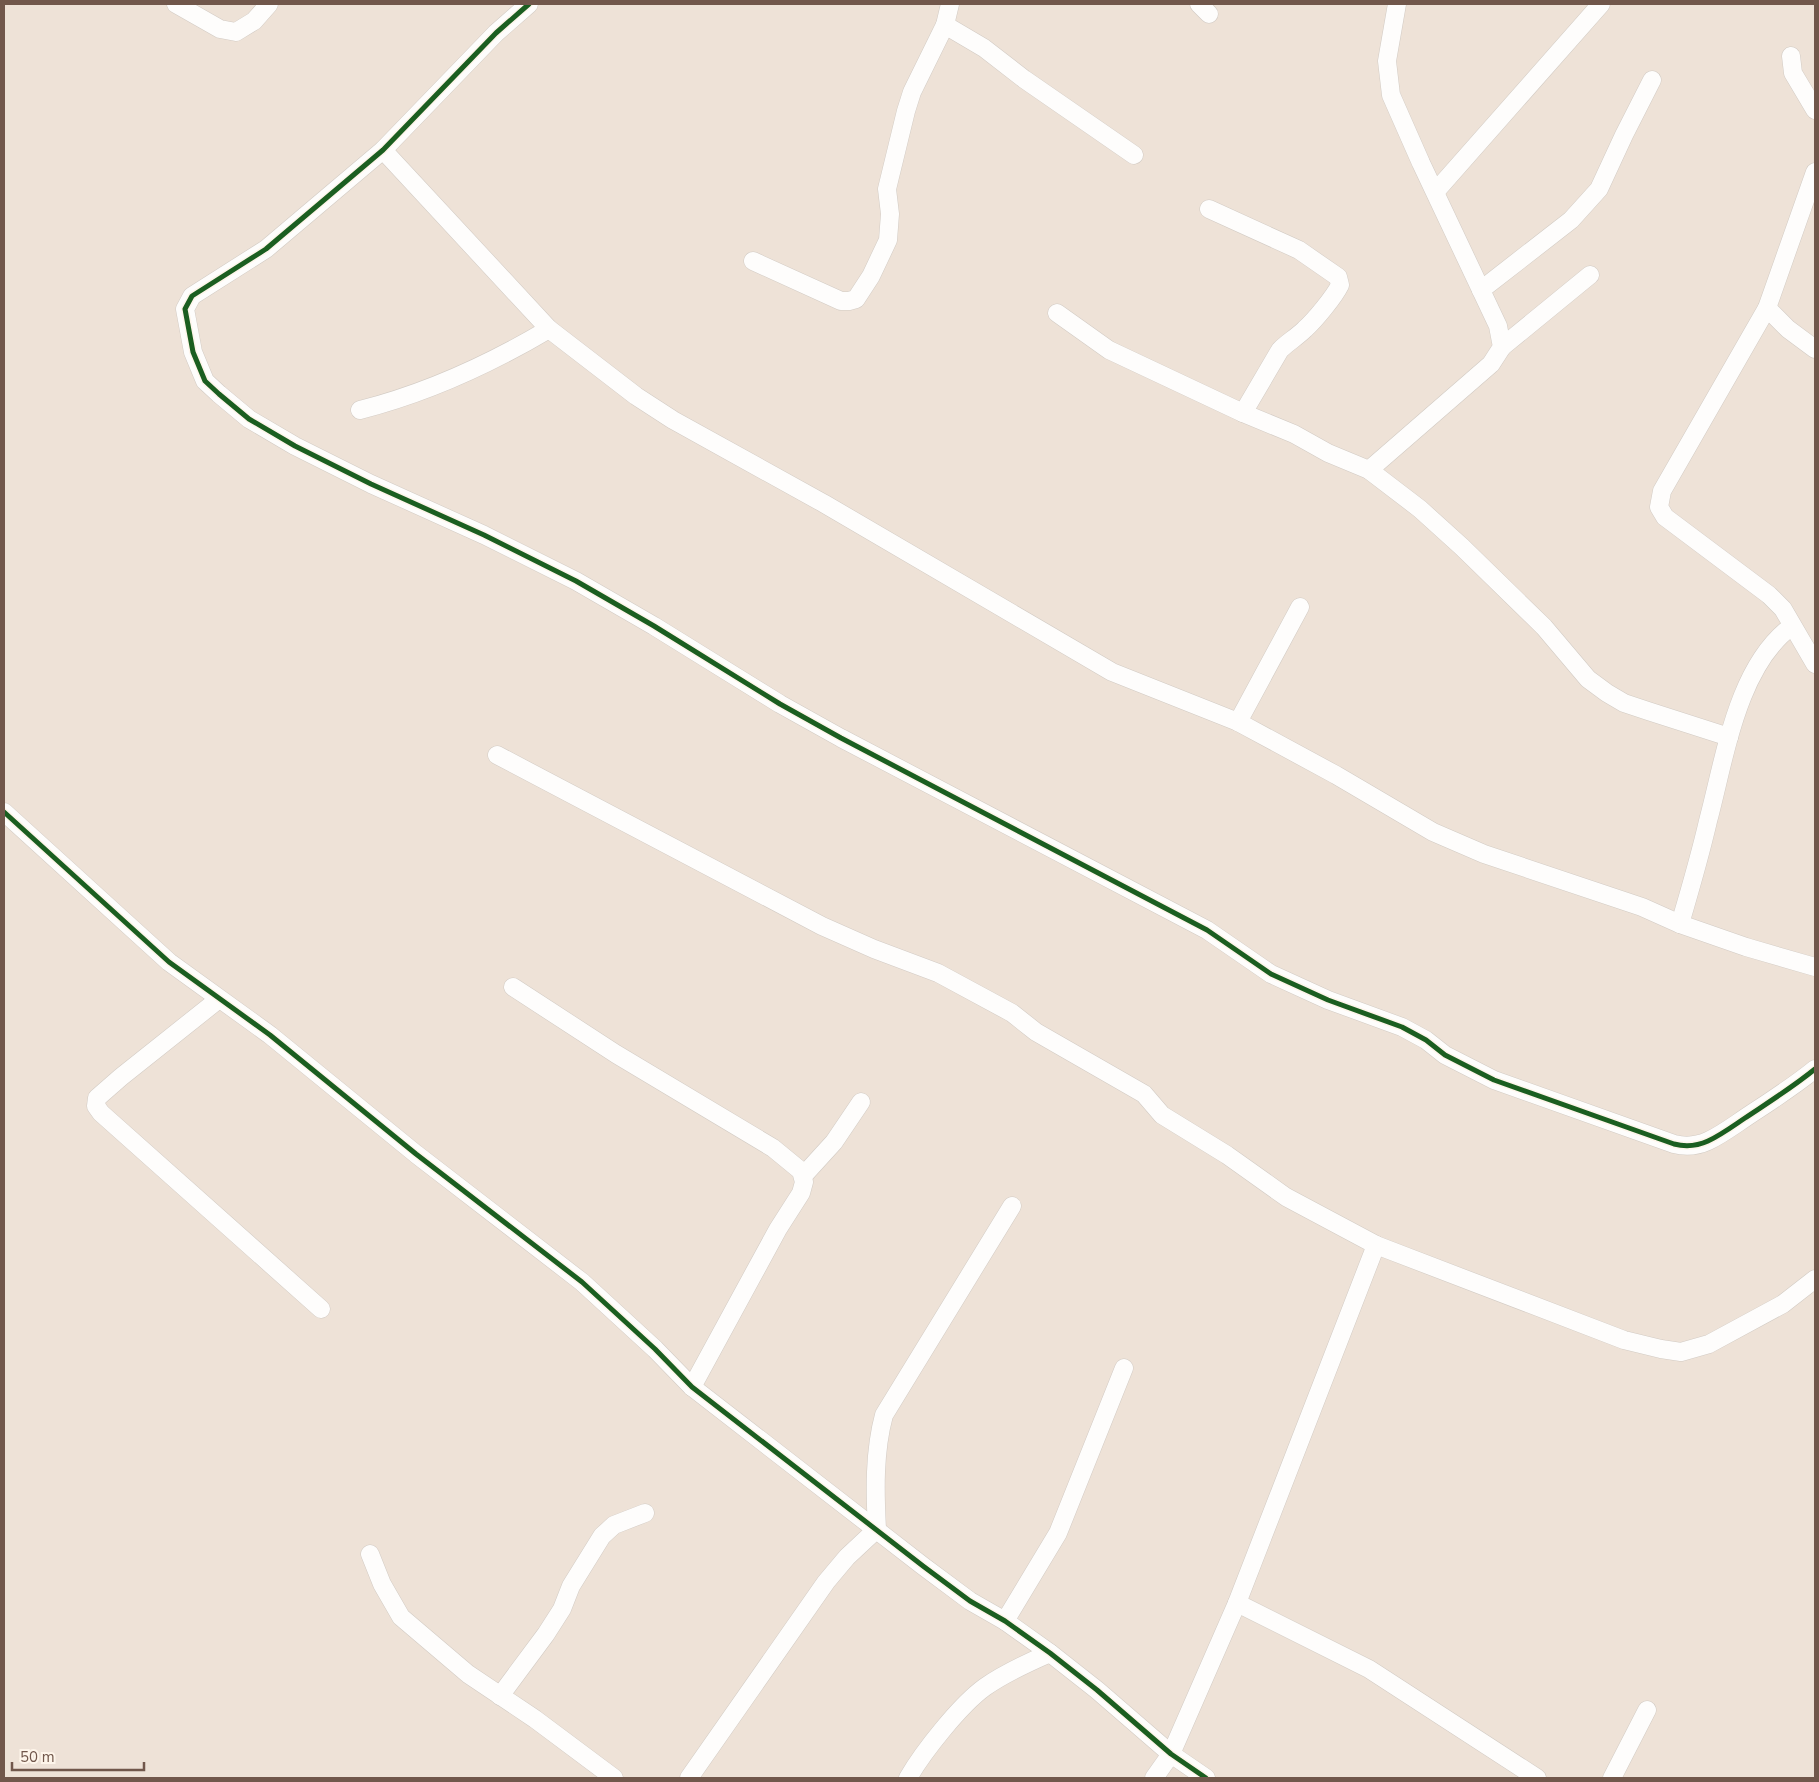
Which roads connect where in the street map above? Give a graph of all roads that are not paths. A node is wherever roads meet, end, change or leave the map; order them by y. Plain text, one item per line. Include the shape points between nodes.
1 (176, 4) edge
2 (268, 4) edge
3 (529, 4) edge
4 (950, 4) edge
5 (1397, 4) edge
6 (1601, 4) edge
7 (945, 25) junction
8 (1790, 56) dead end
9 (1652, 80) dead end
10 (1815, 110) edge
11 (383, 150) junction
12 (1134, 156) dead end
13 (1815, 172) edge
14 (1436, 191) junction
15 (1209, 209) dead end
16 (753, 261) dead end
17 (1590, 275) dead end
18 (1481, 290) junction
19 (1767, 308) junction
20 (1057, 313) dead end
21 (549, 329) junction
22 (1502, 347) junction
23 (1815, 349) edge
24 (360, 410) dead end
25 (1243, 413) junction
26 (1369, 470) junction
27 (1300, 607) dead end
28 (1792, 626) junction
29 (1815, 664) edge
30 (1238, 722) junction
31 (1729, 737) junction
32 (498, 755) dead end
33 (4, 812) edge
34 (1680, 924) junction
35 (1815, 967) edge
36 (513, 987) dead end
37 (218, 999) junction
38 (1815, 1069) edge
39 (861, 1102) dead end
40 (803, 1176) junction
41 (1012, 1206) dead end
42 (1376, 1245) junction
43 (1815, 1279) edge
44 (321, 1310) dead end
45 (1124, 1368) dead end
46 (692, 1387) junction
47 (645, 1513) dead end
48 (877, 1529) junction
49 (370, 1554) dead end
50 (1237, 1603) junction
51 (1005, 1621) junction
52 (1050, 1653) junction
53 (500, 1696) junction
54 (1647, 1710) dead end
55 (1171, 1754) junction
56 (614, 1778) edge
57 (689, 1778) edge
58 (908, 1778) edge
59 (1154, 1778) edge
60 (1206, 1778) edge
61 (1537, 1778) edge
62 (1612, 1778) edge

1 - 2 street via 220,29 236,32 254,20
3 - 11 street via 496,32
4 - 7 street
5 - 14 street via 1387,61 1391,95
6 - 14 street
7 - 12 street via 984,48
7 - 16 street via 906,110 887,189 890,214 888,240 856,299 841,301
8 - 10 street via 1793,73
9 - 18 street via 1599,189 1570,220
11 - 21 street
11 - 38 street via 266,249 192,296 185,309 193,352 206,381 249,419 371,484 576,581 780,704 1206,930 1271,974 1328,1000 1402,1027 1445,1055 1494,1080 1674,1144 1693,1146 1708,1142
13 - 19 street
14 - 18 street
15 - 25 street via 1299,250 1338,277 1340,285 1305,330 1280,350
17 - 22 street
18 - 22 street via 1498,326
19 - 23 street
19 - 28 street via 1662,491 1659,507 1665,518 1769,595 1783,609
20 - 25 street via 1109,350
21 - 24 street via 514,350 461,374 394,402
21 - 30 street via 636,396 673,420 1112,672
22 - 26 street via 1491,364
25 - 26 street
26 - 31 street via 1462,547 1544,628 1588,678 1607,693 1648,711
27 - 30 street
28 - 29 street
28 - 31 street via 1760,661 1748,682
30 - 34 street via 1432,832 1484,854 1642,907
31 - 34 street
32 - 42 street via 822,926 938,973 1012,1013 1036,1032 1144,1094 1162,1115 1286,1197
33 - 37 street via 169,962
34 - 35 street
36 - 40 street via 616,1054 773,1148 802,1171
37 - 44 street via 97,1098 96,1106
37 - 46 street via 270,1035 416,1154 582,1282
39 - 40 street via 834,1142
40 - 46 street via 801,1193
41 - 48 street via 884,1415 878,1457
42 - 43 street via 1624,1340 1681,1352 1709,1344 1783,1304
42 - 50 street
45 - 51 street via 1058,1533
46 - 48 street
47 - 53 street via 614,1525 602,1536 571,1586 562,1609
48 - 51 street via 922,1566
48 - 57 street via 826,1582
49 - 53 street via 401,1617 468,1674
50 - 55 street
50 - 61 street via 1369,1669
51 - 52 street
52 - 55 street
52 - 58 street via 1012,1670 983,1688 962,1708
53 - 56 street
54 - 62 street
55 - 59 street
55 - 60 street

